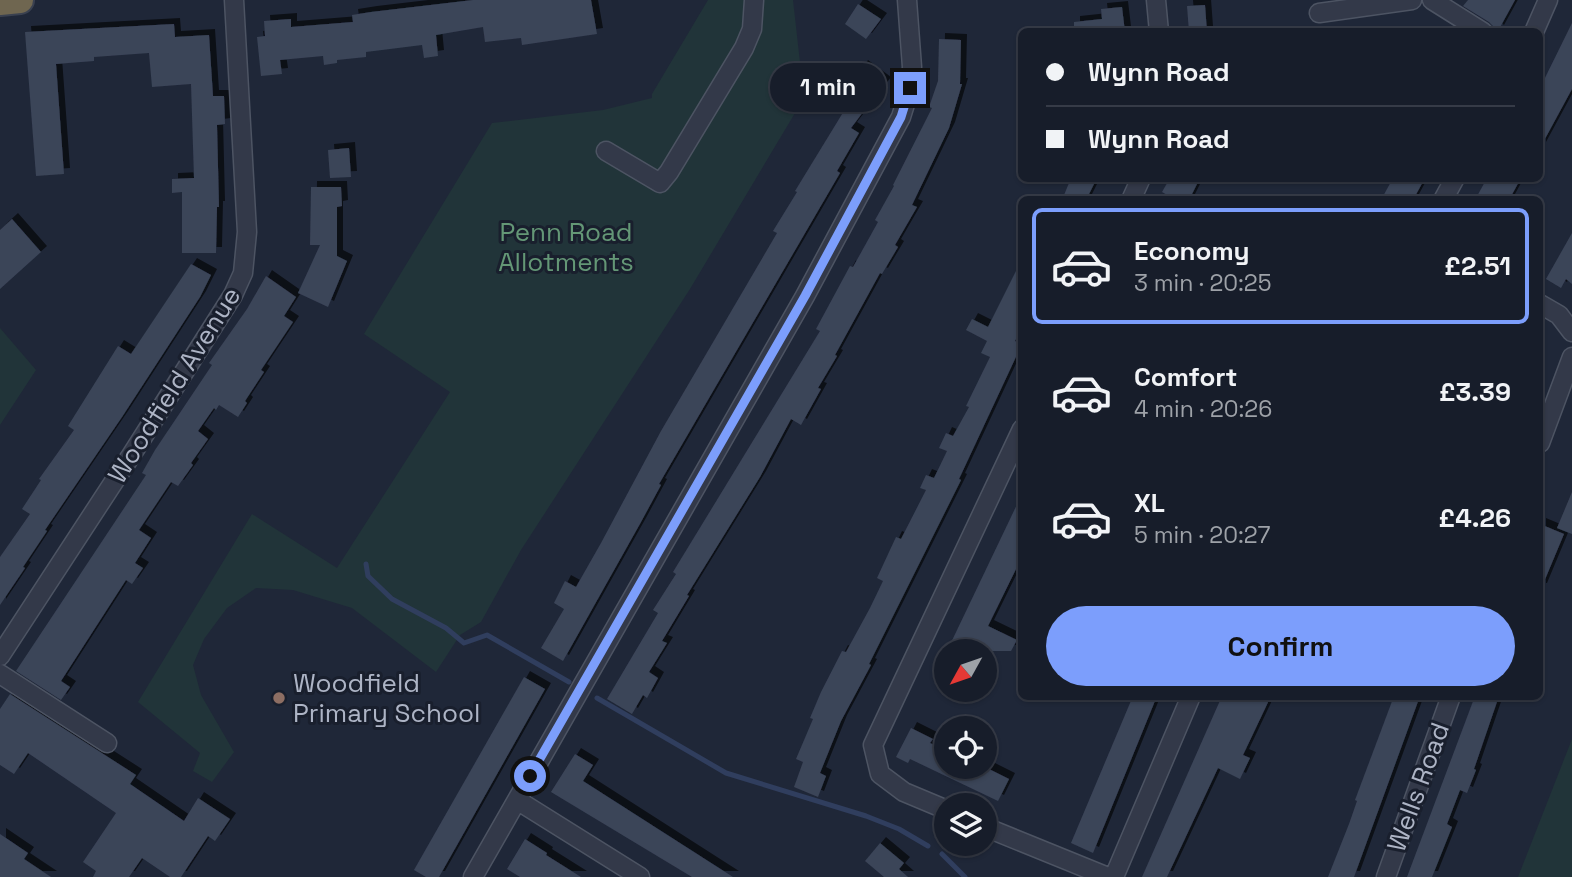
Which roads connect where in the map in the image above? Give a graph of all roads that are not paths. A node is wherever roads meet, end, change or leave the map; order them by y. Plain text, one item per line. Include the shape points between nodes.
1 (20, 0) edge
2 (234, 0) edge
3 (754, 0) edge
4 (907, 0) edge
5 (1156, 0) edge
6 (1412, 0) edge
7 (1432, 0) edge
8 (1549, 0) edge
9 (0, 2) edge
10 (1319, 13) dead end
11 (1159, 28) edge
12 (1477, 28) edge
13 (1536, 28) edge
14 (606, 151) dead end
15 (1543, 306) edge
16 (1572, 332) edge
17 (1572, 357) edge
18 (1543, 435) edge
19 (1018, 437) edge
20 (0, 656) edge
21 (0, 674) edge
22 (1189, 700) edge
23 (1450, 700) edge
24 (107, 743) dead end
25 (517, 800) junction
26 (934, 805) edge
27 (997, 832) edge
28 (473, 877) edge
29 (640, 877) edge
30 (1108, 877) edge
31 (1114, 877) edge
32 (1385, 877) edge

1 - 9 highway
2 - 20 street, Woodfield Avenue via 247,232 243,273
3 - 14 street via 752,29 744,48 660,183
4 - 25 street via 912,67 901,117 805,296
5 - 11 street
6 - 10 street
7 - 12 street
8 - 13 street
15 - 16 street via 1559,315
17 - 18 street
19 - 26 street via 873,745 880,774 904,792
21 - 24 street
22 - 31 street
23 - 32 street, Wells Road
25 - 28 street
25 - 29 street
27 - 30 street

